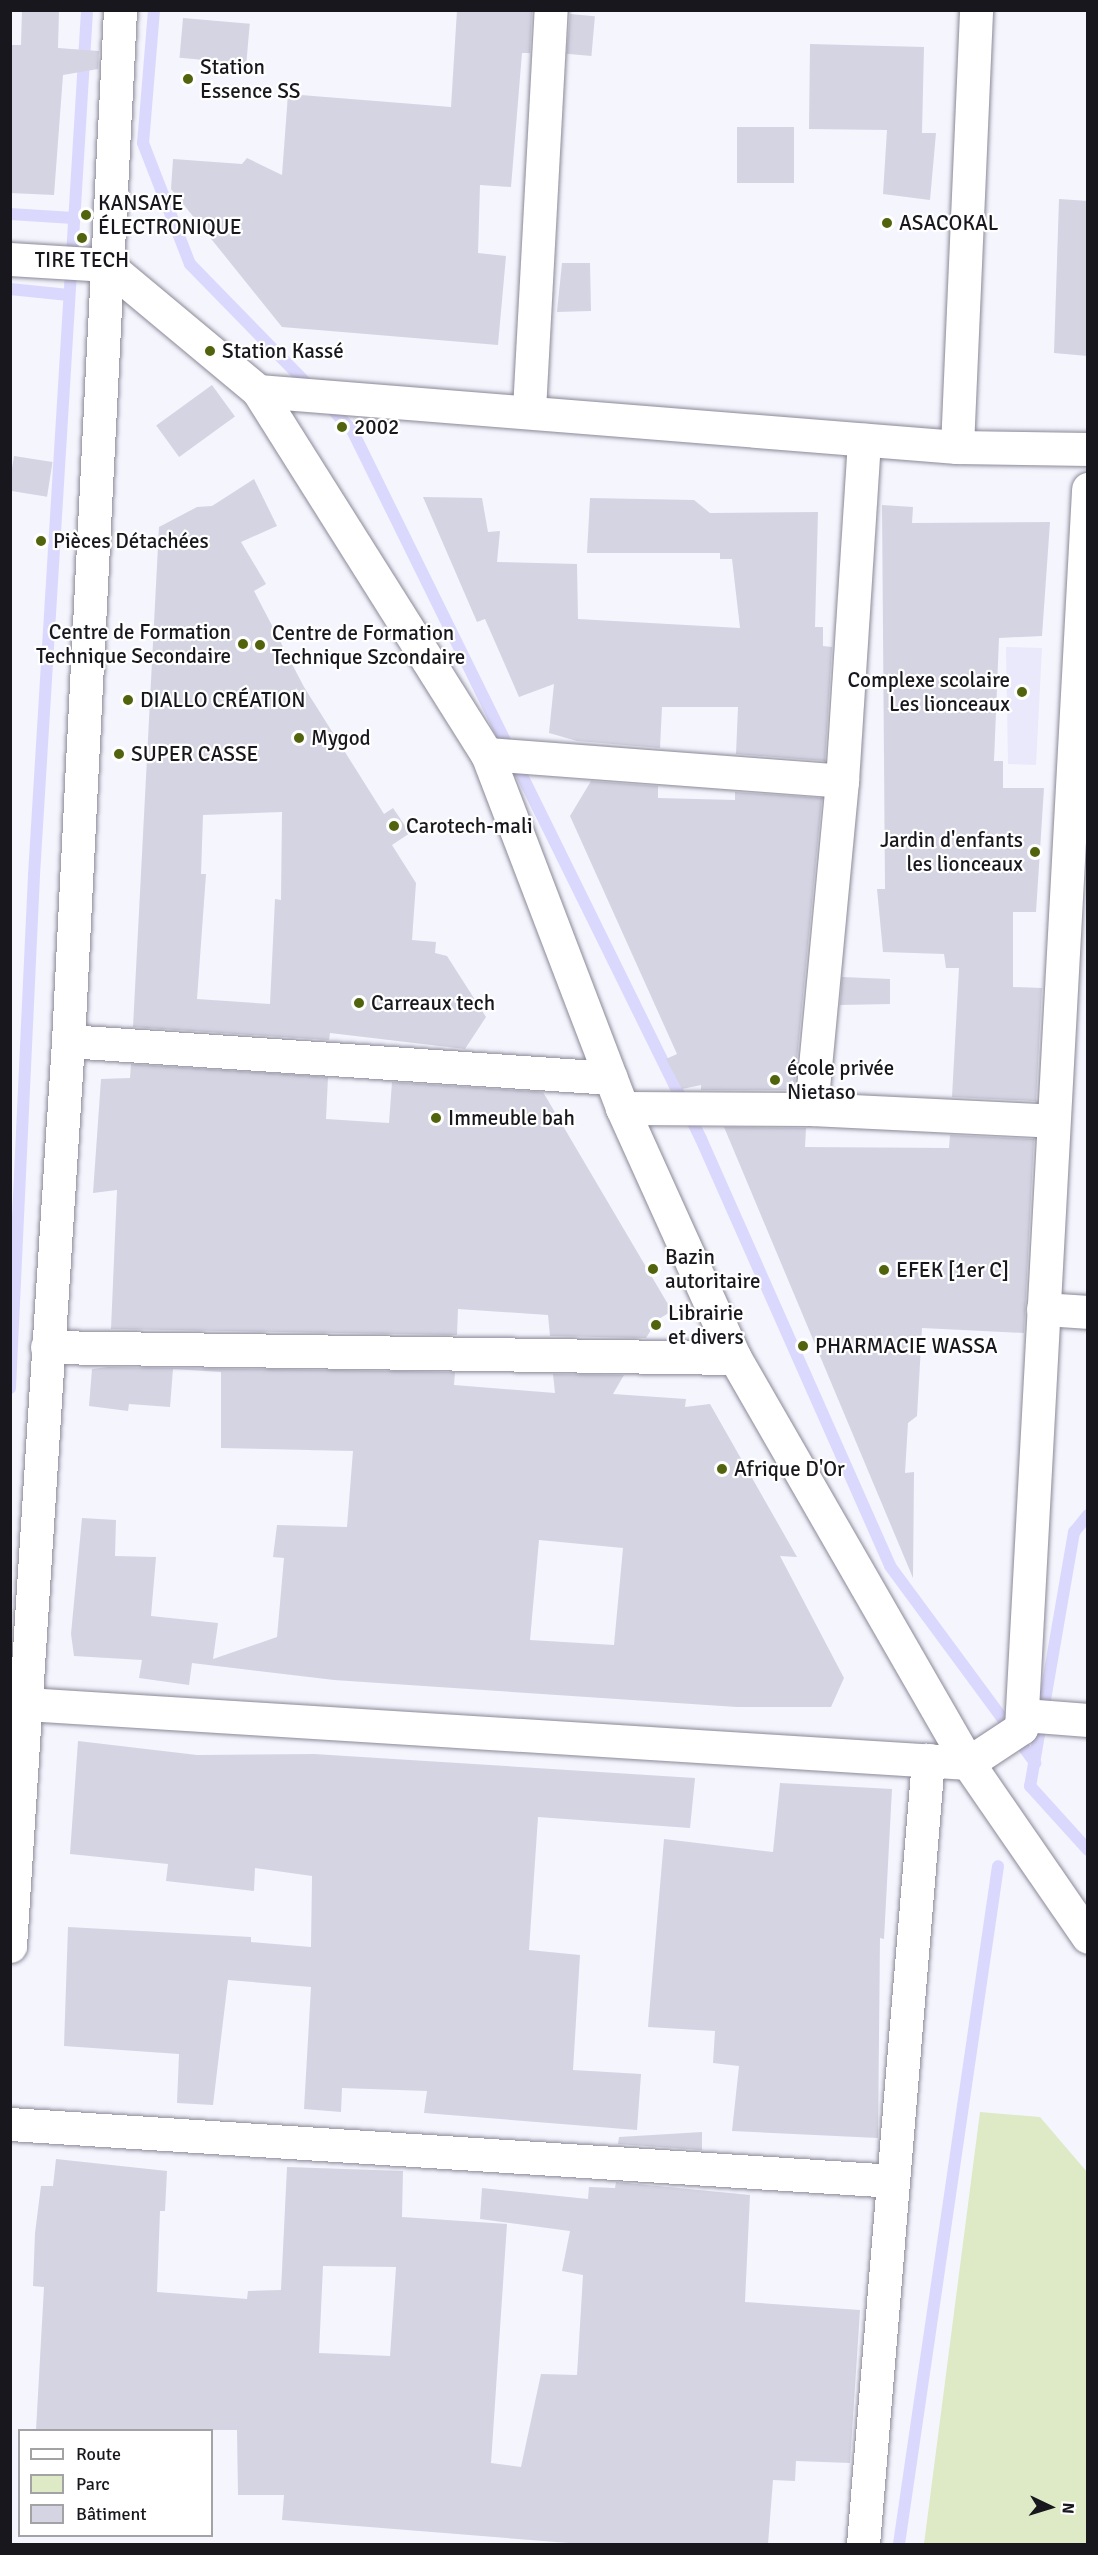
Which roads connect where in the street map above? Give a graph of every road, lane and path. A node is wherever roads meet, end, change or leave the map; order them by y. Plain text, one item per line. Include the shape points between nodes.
1 (120, 10) edge
2 (551, 10) edge
3 (976, 10) edge
4 (10, 259) edge
5 (106, 265) junction
6 (258, 391) junction
7 (529, 410) junction
8 (864, 440) junction
9 (957, 447) junction
10 (1088, 449) edge
11 (1088, 489) edge
12 (487, 754) junction
13 (842, 781) junction
14 (1077, 892) edge
15 (68, 1041) junction
16 (611, 1078) junction
17 (622, 1108) junction
18 (811, 1109) junction
19 (1053, 1121) junction
20 (1043, 1309) junction
21 (1088, 1312) edge
22 (47, 1347) junction
23 (735, 1358) junction
24 (20, 1624) edge
25 (26, 1704) junction
26 (1024, 1715) junction
27 (1088, 1720) edge
28 (928, 1760) junction
29 (968, 1763) junction
30 (1088, 1937) edge
31 (10, 1946) edge
32 (10, 2124) edge
33 (893, 2181) junction
34 (863, 2544) edge

1 - 5 street
2 - 7 street
3 - 9 street
4 - 5 street
5 - 6 street
5 - 15 street
6 - 7 street
6 - 12 street
7 - 8 street
8 - 9 street
8 - 13 street
9 - 10 street
11 - 14 street
12 - 13 street
12 - 16 street
13 - 18 street
14 - 19 street
15 - 16 street
15 - 22 street
16 - 17 street
17 - 18 street
17 - 23 street
18 - 19 street
19 - 20 street
20 - 21 street
20 - 26 street
22 - 23 street
22 - 24 street
23 - 29 street
24 - 25 street
25 - 28 street
25 - 31 street
26 - 27 street
26 - 29 street via 1014,1736
28 - 29 street
28 - 33 street
29 - 30 street
32 - 33 street
33 - 34 street

